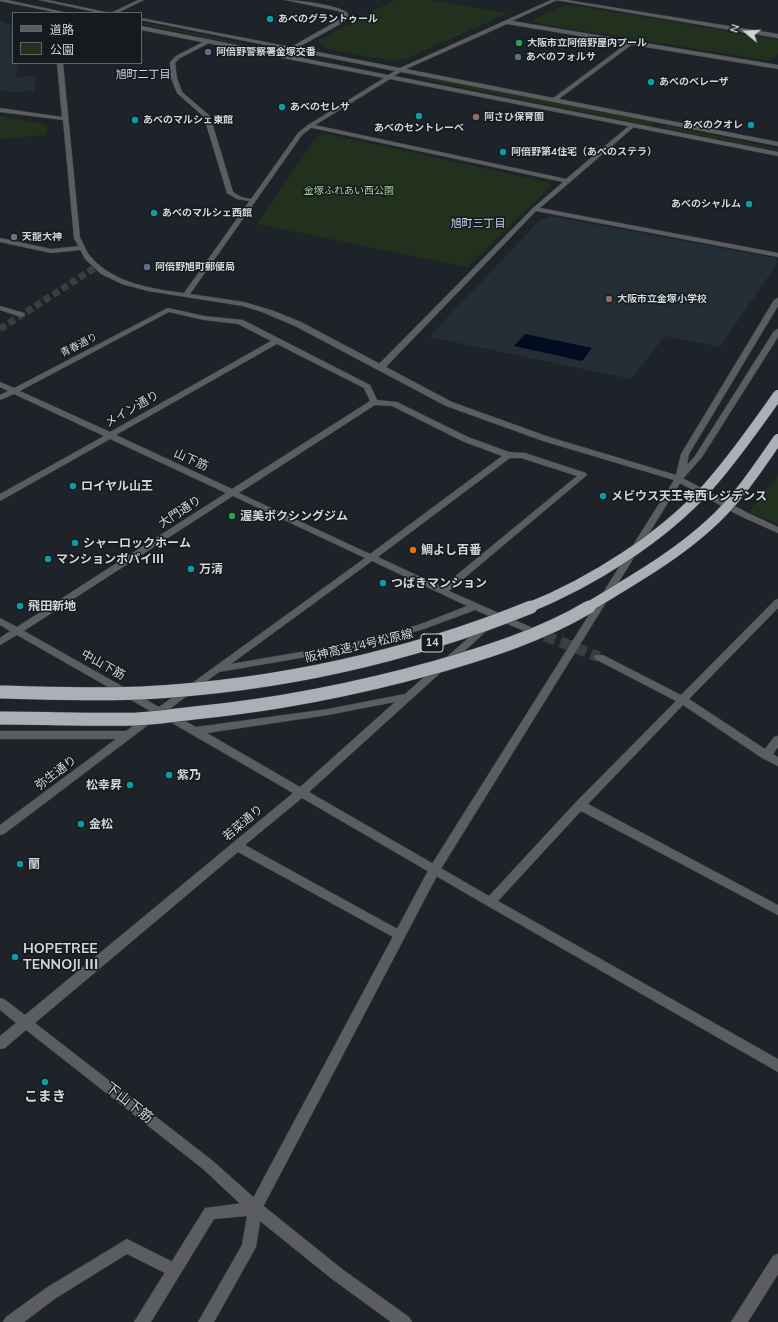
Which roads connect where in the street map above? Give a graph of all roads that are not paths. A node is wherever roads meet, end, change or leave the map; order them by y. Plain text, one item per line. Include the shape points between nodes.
1 (0, 0) edge
2 (41, 0) edge
3 (142, 0) edge
4 (287, 0) edge
5 (555, 0) edge
6 (558, 0) edge
7 (61, 12) edge
8 (103, 12) edge
9 (115, 12) edge
10 (142, 19) edge
11 (506, 22) junction
12 (142, 28) edge
13 (778, 36) edge
14 (209, 41) junction
15 (631, 43) junction
16 (291, 49) junction
17 (60, 64) edge
18 (778, 67) edge
19 (400, 70) junction
20 (388, 77) junction
21 (554, 100) junction
22 (0, 110) edge
23 (65, 119) junction
24 (633, 125) junction
25 (310, 126) junction
26 (778, 144) edge
27 (778, 154) edge
28 (567, 181) junction
29 (253, 200) junction
30 (535, 209) junction
31 (0, 240) edge
32 (80, 248) junction
33 (778, 255) edge
34 (186, 295) junction
35 (778, 300) edge
36 (0, 308) edge
37 (21, 315) dead end
38 (778, 331) edge
39 (276, 341) junction
40 (381, 367) junction
41 (0, 384) edge
42 (14, 390) junction
43 (778, 396) edge
44 (0, 398) edge
45 (374, 402) junction
46 (110, 436) junction
47 (778, 439) edge
48 (508, 455) junction
49 (679, 479) junction
50 (233, 492) junction
51 (0, 498) edge
52 (778, 530) edge
53 (372, 557) junction
54 (444, 590) junction
55 (778, 602) edge
56 (476, 606) junction
57 (498, 616) junction
58 (0, 621) edge
59 (17, 631) junction
60 (545, 636) tunnel mouth
61 (0, 642) edge
62 (599, 658) tunnel mouth
63 (216, 669) junction
64 (0, 692) edge
65 (410, 696) junction
66 (683, 700) junction
67 (159, 711) junction
68 (0, 718) edge
69 (195, 731) junction
70 (0, 735) edge
71 (127, 735) junction
72 (778, 740) edge
73 (766, 755) junction
74 (778, 762) edge
75 (301, 792) junction
76 (580, 805) junction
77 (0, 831) edge
78 (237, 846) junction
79 (434, 870) junction
80 (490, 902) junction
81 (778, 910) edge
82 (399, 935) junction
83 (0, 1003) edge
84 (26, 1022) junction
85 (0, 1044) edge
86 (778, 1066) edge
87 (255, 1208) junction
88 (778, 1261) edge
89 (174, 1270) junction
90 (11, 1322) edge
91 (142, 1322) edge
92 (206, 1322) edge
93 (404, 1322) edge
94 (739, 1322) edge

1 - 7 street
2 - 8 street
3 - 9 street
4 - 16 street via 346,13 342,21
5 - 11 street
6 - 13 street
10 - 16 street
11 - 15 street
11 - 19 street
12 - 14 street
14 - 20 street
14 - 29 street via 178,57 172,63 174,78 180,93 207,116 230,193 238,198
15 - 18 street
15 - 21 street
16 - 19 street
17 - 23 street
19 - 20 street
19 - 21 street
20 - 24 street
20 - 25 street
21 - 26 street
22 - 23 street
23 - 32 street
24 - 27 street
24 - 28 street
25 - 28 street
25 - 29 street via 300,134
28 - 30 street
29 - 34 street
30 - 33 street
30 - 40 street
31 - 32 street via 51,251
32 - 34 street via 96,267 114,278 144,288
34 - 40 street via 243,304 272,312
35 - 49 street via 685,454
36 - 37 street
38 - 49 street via 698,457
39 - 42 street, 青春通り via 240,322 168,310
39 - 45 street via 367,387
39 - 46 street, メイン通り
40 - 49 street via 449,404 494,422
41 - 42 street, 山下筋
42 - 44 street, 青春通り
42 - 46 street, 山下筋
43 - 64 highway, 阪神高速14号松原線 / 14, bridge via 715,481 680,515 630,553 590,577 549,600 510,617 454,637 376,658 230,685 142,693
45 - 48 street via 394,404 465,439
45 - 50 street, 大門通り
46 - 50 street, 山下筋
46 - 51 street, メイン通り
47 - 68 highway, 14, bridge via 742,490 715,519 663,562 574,616 526,637 470,657 385,681 237,709 138,718
48 - 53 street, 弥生通り
48 - 54 street via 522,455 582,475
49 - 52 street
49 - 79 street
50 - 53 street, 山下筋
50 - 59 street, 大門通り
53 - 54 street, 山下筋
53 - 63 street, 弥生通り
54 - 56 street, 山下筋
55 - 66 street
56 - 57 street, 山下筋
56 - 63 street via 420,627 352,646
57 - 60 street, 山下筋
57 - 65 street, 若菜通り
58 - 59 street, 中山下筋
59 - 61 street, 大門通り
59 - 67 street, 中山下筋
62 - 66 street
63 - 67 street, 弥生通り
65 - 69 street via 328,712
65 - 75 street, 若菜通り
66 - 73 street
66 - 76 street
67 - 69 street, 中山下筋
67 - 71 street, 弥生通り
69 - 75 street, 中山下筋
70 - 71 street
71 - 77 street, 弥生通り
72 - 73 street
73 - 74 street
75 - 78 street, 若菜通り
75 - 79 street, 中山下筋
76 - 80 street
76 - 81 street
78 - 82 street
78 - 84 street, 若菜通り
79 - 80 street, 中山下筋
79 - 82 street
80 - 86 street, 中山下筋
82 - 87 street
83 - 84 street, 下山下筋
84 - 85 street, 若菜通り
84 - 87 street, 下山下筋 via 208,1165
87 - 89 street via 210,1213
87 - 92 street via 249,1247
87 - 93 street, 下山下筋 via 337,1274
88 - 94 street
89 - 90 street via 127,1246 51,1293
89 - 91 street

